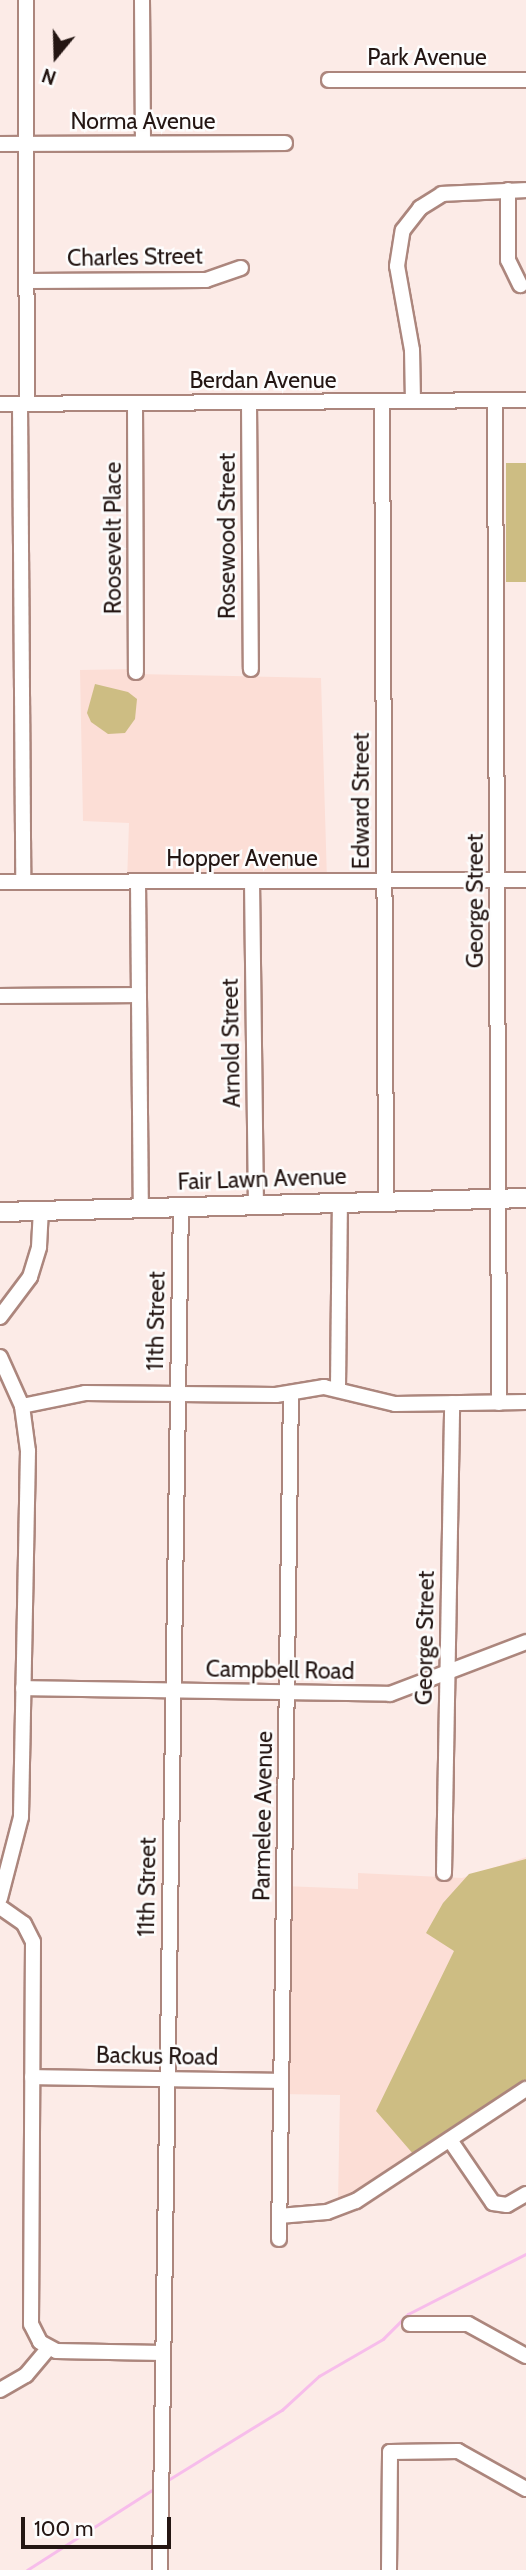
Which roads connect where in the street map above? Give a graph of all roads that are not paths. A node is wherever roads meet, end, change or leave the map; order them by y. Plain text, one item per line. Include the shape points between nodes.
1 (26, 0) edge
2 (142, 0) edge
3 (329, 80) dead end
4 (526, 80) edge
5 (285, 143) dead end
6 (0, 144) edge
7 (27, 144) junction
8 (143, 144) junction
9 (508, 190) junction
10 (526, 190) edge
11 (241, 268) dead end
12 (27, 281) junction
13 (520, 285) dead end
14 (495, 400) junction
15 (526, 400) edge
16 (382, 401) junction
17 (413, 401) junction
18 (135, 403) junction
19 (249, 403) junction
20 (0, 404) edge
21 (24, 404) junction
22 (251, 668) dead end
23 (136, 672) dead end
24 (498, 880) junction
25 (526, 880) edge
26 (138, 881) junction
27 (252, 881) junction
28 (384, 881) junction
29 (0, 882) edge
30 (23, 882) junction
31 (0, 996) edge
32 (138, 996) junction
33 (526, 1198) edge
34 (499, 1199) junction
35 (386, 1200) junction
36 (340, 1201) junction
37 (256, 1204) junction
38 (181, 1206) junction
39 (141, 1207) junction
40 (0, 1212) edge
41 (41, 1212) junction
42 (0, 1317) edge
43 (0, 1357) edge
44 (338, 1387) junction
45 (178, 1394) junction
46 (291, 1394) junction
47 (526, 1402) edge
48 (452, 1403) junction
49 (499, 1403) junction
50 (22, 1406) junction
51 (526, 1642) edge
52 (448, 1673) junction
53 (23, 1688) junction
54 (173, 1691) junction
55 (287, 1693) junction
56 (444, 1873) dead end
57 (0, 1898) edge
58 (0, 1907) edge
59 (32, 2077) junction
60 (167, 2079) junction
61 (281, 2081) junction
62 (526, 2089) edge
63 (450, 2140) junction
64 (526, 2194) edge
65 (279, 2216) junction
66 (279, 2239) dead end
67 (410, 2324) dead end
68 (48, 2349) junction
69 (163, 2353) junction
70 (526, 2356) edge
71 (0, 2390) edge
72 (526, 2489) edge
73 (160, 2570) edge
74 (388, 2570) edge

1 - 7 street
2 - 8 street
3 - 4 street, Park Avenue
5 - 8 street, Norma Avenue
6 - 7 street, Norma Avenue
7 - 8 street, Norma Avenue
7 - 12 street
9 - 10 street
9 - 13 street via 508,260
9 - 17 street via 442,194 419,208 404,230 397,266 412,350
11 - 12 street, Charles Street via 206,280
12 - 21 street
14 - 15 street, Berdan Avenue
14 - 17 street, Berdan Avenue
14 - 24 street, George Street
16 - 17 street, Berdan Avenue
16 - 19 street, Berdan Avenue
16 - 28 street, Edward Street
18 - 19 street, Berdan Avenue
18 - 21 street, Berdan Avenue
18 - 23 street, Roosevelt Place
19 - 22 street, Rosewood Street
20 - 21 street, Berdan Avenue
21 - 30 street
24 - 25 street, Hopper Avenue
24 - 28 street, Hopper Avenue
24 - 34 street, George Street
26 - 27 street, Hopper Avenue
26 - 30 street, Hopper Avenue
26 - 32 street
27 - 28 street, Hopper Avenue
27 - 37 street, Arnold Street
28 - 35 street, Edward Street
29 - 30 street, Hopper Avenue
31 - 32 street
32 - 39 street
33 - 34 main road, Fair Lawn Avenue
34 - 35 main road, Fair Lawn Avenue
34 - 49 street, George Street
35 - 36 main road, Fair Lawn Avenue
36 - 37 main road, Fair Lawn Avenue
36 - 44 street
37 - 38 main road, Fair Lawn Avenue
38 - 39 main road, Fair Lawn Avenue
38 - 45 street, 11th Street
39 - 41 main road, Fair Lawn Avenue
40 - 41 main road, Fair Lawn Avenue
41 - 42 street via 39,1247 30,1277
43 - 50 street
44 - 46 street
44 - 48 street via 385,1404
45 - 46 street
45 - 50 street via 86,1393
45 - 54 street, 11th Street
46 - 55 street, Parmelee Avenue
47 - 49 street
48 - 49 street
48 - 52 street, George Street
50 - 53 street via 27,1451
51 - 52 street, Campbell Road
52 - 55 street, Campbell Road via 390,1694
52 - 56 street, George Street
53 - 54 street, Campbell Road
53 - 57 street via 21,1817
54 - 55 street, Campbell Road
54 - 60 street, 11th Street
55 - 61 street, Parmelee Avenue
58 - 59 street via 24,1924 33,1942
59 - 60 street, Backus Road
59 - 68 street via 29,2314 35,2333
60 - 61 street, Backus Road
60 - 69 street, 11th Street
61 - 65 street, Parmelee Avenue
62 - 63 street
63 - 64 street via 493,2203 507,2205
63 - 65 street via 342,2208
65 - 66 street, Parmelee Avenue
67 - 70 street via 468,2324
68 - 69 street
68 - 71 street via 26,2375
69 - 73 street, 11th Street
72 - 74 street via 458,2451 390,2452

